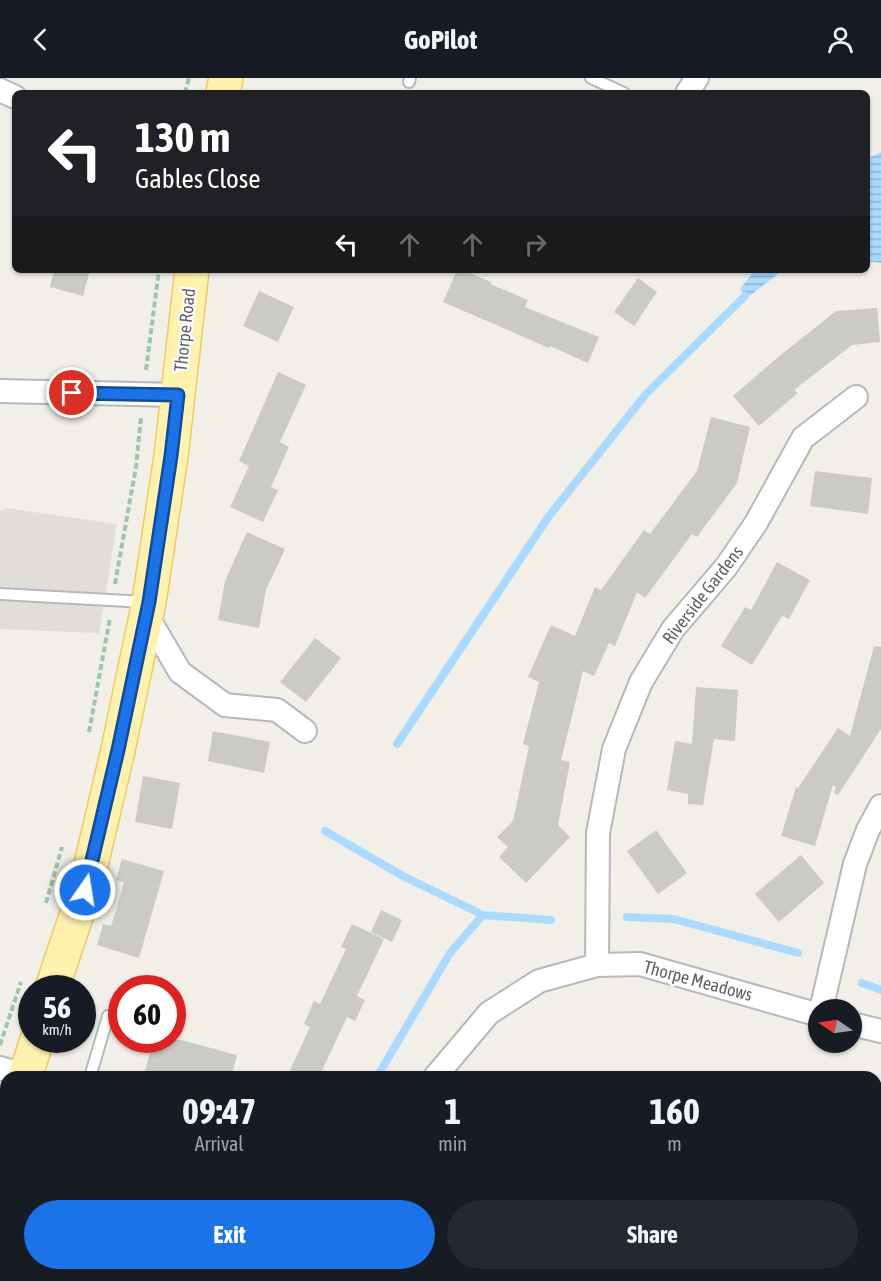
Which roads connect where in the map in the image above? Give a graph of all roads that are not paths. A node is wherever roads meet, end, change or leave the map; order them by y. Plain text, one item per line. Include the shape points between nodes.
1 (591, 78) edge
2 (617, 90) edge
3 (192, 273) edge
4 (0, 391) edge
5 (178, 395) junction
6 (856, 397) dead end
7 (0, 594) edge
8 (147, 608) junction
9 (305, 731) dead end
10 (881, 806) edge
11 (597, 965) junction
12 (41, 975) edge
13 (824, 999) edge
14 (808, 1012) edge
15 (108, 1016) dead end
16 (862, 1026) edge
17 (881, 1031) edge
18 (29, 1053) edge
19 (19, 1071) edge
20 (92, 1071) edge
21 (440, 1071) edge

1 - 2 lane
3 - 5 main road, Thorpe Road
4 - 5 street
5 - 8 main road, Thorpe Road
6 - 11 street, Riverside Gardens via 803,438 756,523 726,567 673,629 641,682 614,749 598,833
7 - 8 lane via 114,600
8 - 9 street via 180,672 225,705 278,710
8 - 12 main road, Thorpe Road via 85,890
10 - 13 street via 855,864
11 - 14 street, Thorpe Meadows via 640,964
11 - 21 street, Thorpe Meadows via 540,981 489,1013
15 - 20 lane
16 - 17 street
18 - 19 main road

